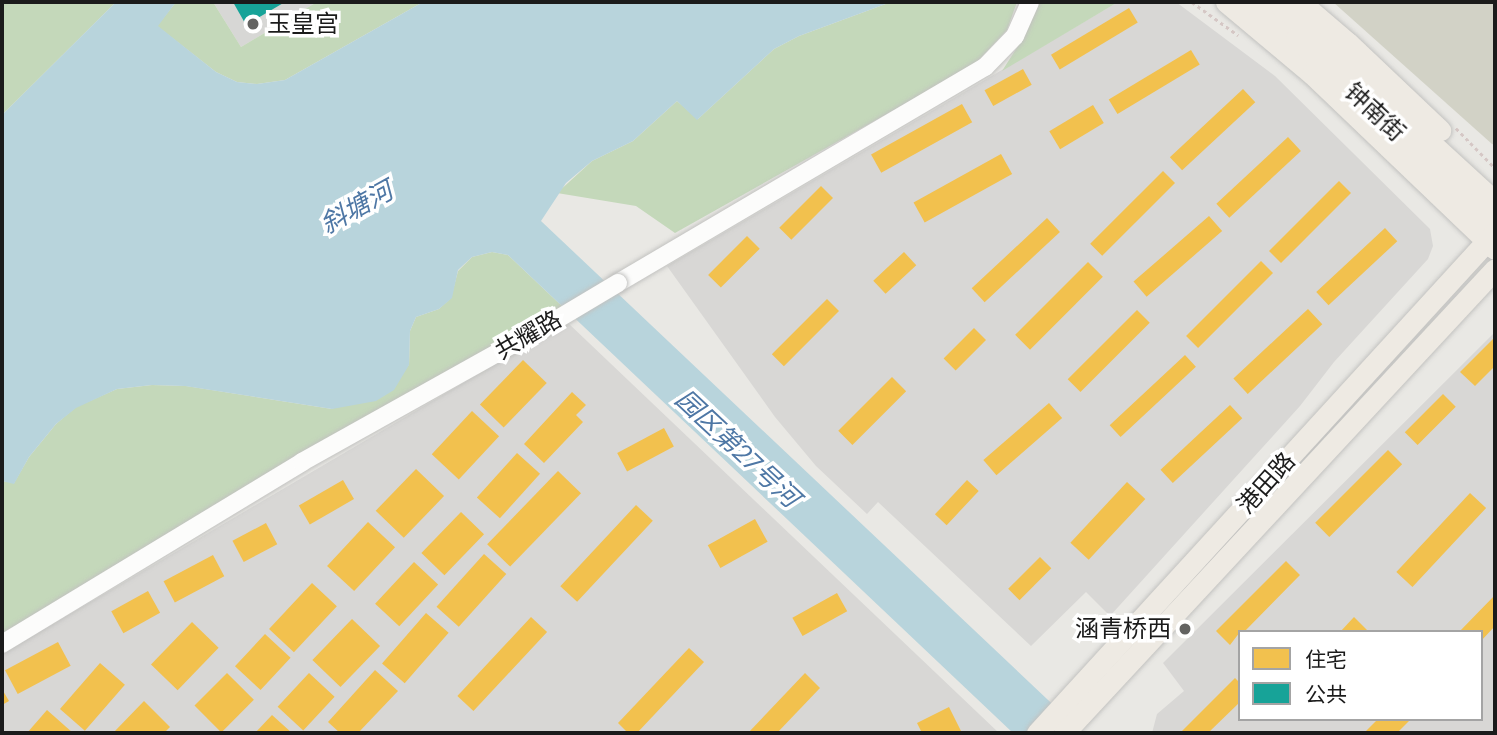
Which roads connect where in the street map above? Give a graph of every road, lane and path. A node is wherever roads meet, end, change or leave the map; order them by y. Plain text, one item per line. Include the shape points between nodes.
1 (1030, 2) edge
2 (1226, 2) edge
3 (1251, 2) edge
4 (1276, 2) edge
5 (1300, 2) edge
6 (1495, 183) edge
7 (1495, 202) edge
8 (1493, 237) edge
9 (1495, 269) edge
10 (2, 644) edge
11 (1066, 721) edge
12 (1037, 733) edge

1 - 10 street, 共耀路, bridge via 1015,36 985,67 551,323 302,461
2 - 8 main road
3 - 8 main road, 钟南街 via 1296,38
4 - 7 main road, 钟南街
5 - 6 main road
8 - 11 main road, 港田路
9 - 11 main road, 港田路
11 - 12 main road, 港田路

